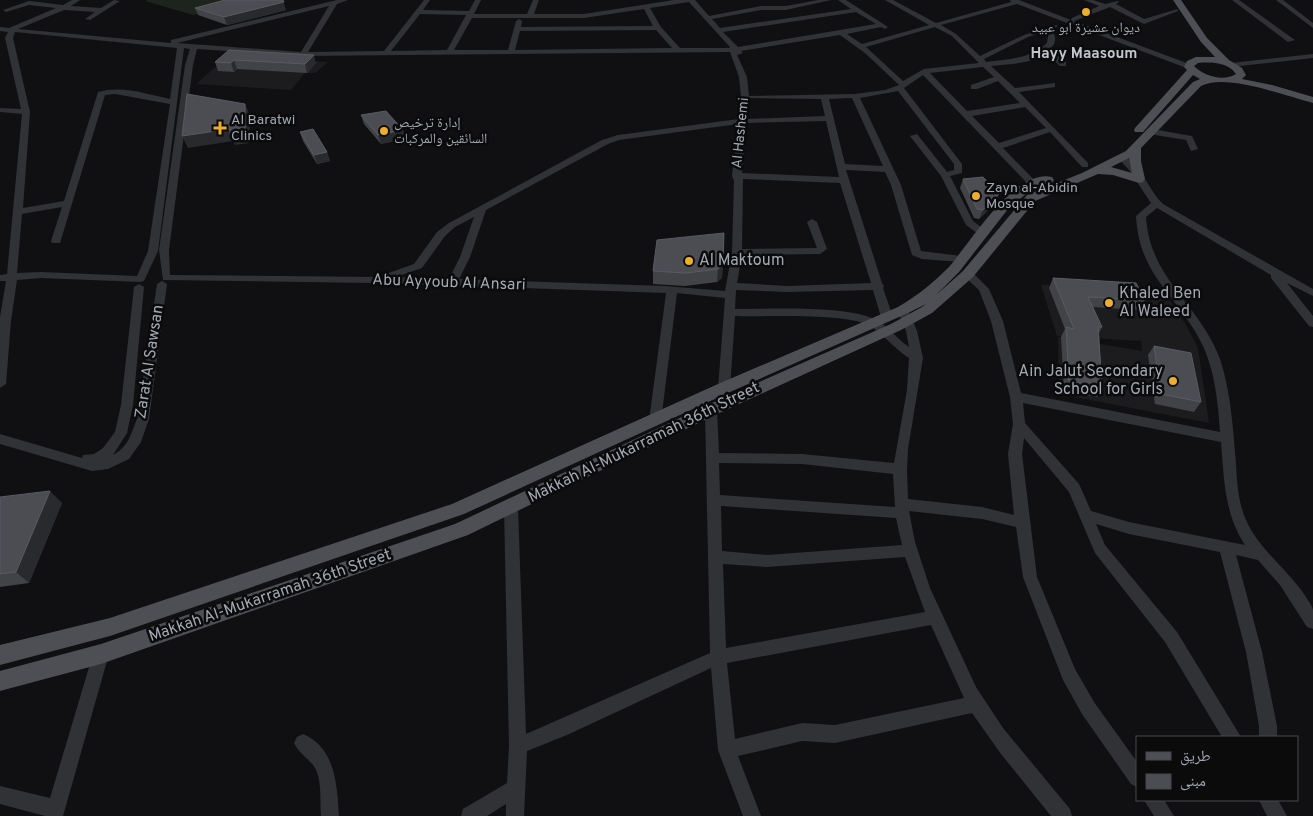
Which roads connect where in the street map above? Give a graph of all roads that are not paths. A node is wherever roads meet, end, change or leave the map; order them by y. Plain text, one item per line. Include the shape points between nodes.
1 (77, 0) edge
2 (344, 0) edge
3 (426, 0) edge
4 (478, 0) edge
5 (536, 0) edge
6 (687, 0) edge
7 (692, 0) edge
8 (828, 0) edge
9 (841, 0) edge
10 (888, 0) edge
11 (1087, 0) edge
12 (1120, 0) edge
13 (1171, 0) edge
14 (1177, 0) edge
15 (1235, 0) edge
16 (1279, 0) edge
17 (117, 1) edge
18 (1018, 1) edge
19 (656, 2) edge
20 (334, 3) junction
21 (1107, 5) junction
22 (646, 7) junction
23 (64, 8) junction
24 (6, 10) dead end
25 (102, 10) junction
26 (858, 10) junction
27 (1176, 10) junction
28 (418, 12) junction
29 (470, 14) junction
30 (520, 16) junction
31 (528, 16) junction
32 (708, 18) junction
33 (88, 20) dead end
34 (1074, 21) junction
35 (936, 24) junction
36 (882, 25) junction
37 (1313, 26) edge
38 (658, 28) junction
39 (1048, 28) junction
40 (517, 29) junction
41 (720, 30) junction
42 (5, 31) edge
43 (840, 32) junction
44 (898, 36) junction
45 (1292, 40) dead end
46 (164, 44) junction
47 (181, 46) junction
48 (860, 46) junction
49 (194, 47) junction
50 (734, 49) junction
51 (1046, 49) junction
52 (678, 51) junction
53 (511, 52) junction
54 (449, 53) junction
55 (303, 54) junction
56 (385, 54) junction
57 (1313, 56) edge
58 (981, 62) junction
59 (1063, 64) dead end
60 (1193, 64) junction
61 (1231, 65) junction
62 (924, 71) junction
63 (746, 75) junction
64 (998, 78) junction
65 (1213, 79) junction
66 (1231, 80) junction
67 (1052, 86) dead end
68 (901, 87) junction
69 (974, 87) dead end
70 (1013, 91) junction
71 (1313, 94) edge
72 (824, 96) junction
73 (855, 96) junction
74 (752, 97) junction
75 (1313, 100) edge
76 (173, 102) junction
77 (1026, 104) junction
78 (0, 110) edge
79 (26, 112) junction
80 (966, 114) junction
81 (830, 118) junction
82 (745, 121) junction
83 (1052, 129) junction
84 (1152, 132) junction
85 (914, 136) dead end
86 (1134, 143) junction
87 (996, 147) junction
88 (1194, 149) dead end
89 (1102, 156) junction
90 (1122, 158) junction
91 (841, 167) junction
92 (1091, 168) junction
93 (889, 169) junction
94 (945, 175) junction
95 (740, 179) junction
96 (1139, 179) junction
97 (844, 180) junction
98 (1032, 184) junction
99 (67, 203) junction
100 (1156, 204) junction
101 (482, 209) junction
102 (16, 212) junction
103 (812, 222) dead end
104 (984, 232) junction
105 (56, 241) dead end
106 (737, 252) junction
107 (152, 255) junction
108 (961, 259) junction
109 (1268, 269) junction
110 (968, 274) junction
111 (12, 275) junction
112 (108, 277) junction
113 (0, 278) edge
114 (165, 278) junction
115 (374, 280) junction
116 (140, 281) junction
117 (452, 283) junction
118 (878, 286) junction
119 (672, 290) junction
120 (731, 291) junction
121 (1313, 293) edge
122 (730, 312) junction
123 (906, 315) junction
124 (1313, 323) edge
125 (881, 324) junction
126 (917, 358) junction
127 (0, 384) edge
128 (724, 388) junction
129 (1016, 397) junction
130 (711, 410) junction
131 (655, 422) junction
132 (1019, 424) junction
133 (0, 432) edge
134 (1227, 438) junction
135 (0, 439) edge
136 (713, 458) junction
137 (900, 468) junction
138 (714, 500) junction
139 (511, 508) junction
140 (901, 509) junction
141 (1087, 516) junction
142 (1022, 523) junction
143 (1226, 546) junction
144 (909, 551) junction
145 (1261, 554) junction
146 (716, 557) junction
147 (934, 617) junction
148 (1313, 622) edge
149 (101, 654) junction
150 (0, 655) edge
151 (718, 657) junction
152 (0, 681) edge
153 (976, 704) junction
154 (1231, 736) edge
155 (1268, 736) edge
156 (303, 743) dead end
157 (518, 746) junction
158 (727, 750) junction
159 (1136, 777) edge
160 (515, 789) junction
161 (0, 795) edge
162 (1154, 801) edge
163 (1269, 801) edge
164 (55, 812) edge
165 (330, 816) edge
166 (470, 816) edge
167 (516, 816) edge
168 (752, 816) edge
169 (1063, 816) edge
170 (1165, 816) edge
171 (1278, 816) edge

1 - 23 street
2 - 20 street
3 - 28 street
4 - 29 street
5 - 31 street
6 - 19 street
7 - 32 street, Al Hashemi
8 - 32 street
9 - 26 street
10 - 35 street
11 - 21 street
12 - 21 street
13 - 27 main road
14 - 61 main road via 1204,40
15 - 45 street
16 - 37 street
17 - 25 street
18 - 34 street
18 - 35 street
19 - 22 street
20 - 46 street
20 - 55 street
21 - 27 street via 1144,22
21 - 34 street
22 - 31 street via 584,16
22 - 38 street
23 - 24 street via 29,3
23 - 25 street
23 - 42 street
25 - 33 street
26 - 36 street
26 - 41 street
27 - 60 main road via 1203,49 1203,54
28 - 29 street
28 - 56 street
29 - 30 street
29 - 54 street
30 - 31 street
30 - 40 street
32 - 41 street, Al Hashemi
34 - 39 street
34 - 60 street
35 - 44 street
35 - 58 street via 954,35
36 - 43 street
36 - 44 street
38 - 40 street
38 - 52 street
39 - 51 street via 1052,44
39 - 58 street
40 - 53 street
41 - 50 street, Al Hashemi
42 - 46 street
42 - 79 street
43 - 48 street
43 - 50 street
44 - 48 street
46 - 47 street
47 - 49 street
47 - 76 street
48 - 68 street via 880,62
49 - 55 street
49 - 114 street, Zarat Al Sawsan via 164,250
50 - 52 street
50 - 63 street, Al Hashemi
51 - 58 street via 1032,58
51 - 59 street
52 - 53 street
53 - 54 street
54 - 56 street
55 - 56 street
57 - 61 street
58 - 62 street
58 - 64 street
60 - 61 main road via 1210,60
60 - 65 main road
60 - 86 main road, Makkah Al-Mukarramah 36th Street
61 - 66 main road via 1241,76
61 - 71 main road
62 - 68 street via 912,76
62 - 80 street
63 - 74 street, Al Hashemi
63 - 82 street, Al Hashemi
64 - 69 street
64 - 70 street
65 - 66 main road
65 - 84 main road, Makkah Al-Mukarramah 36th Street via 1197,84
66 - 75 main road
67 - 70 street
68 - 73 street
68 - 94 street via 958,164 959,171
70 - 77 street
72 - 73 street
72 - 74 street
72 - 81 street
73 - 93 street
74 - 82 street, Al Hashemi
76 - 99 street via 108,91 101,94
76 - 107 street
77 - 80 street
77 - 83 street
78 - 79 street
79 - 102 street
80 - 87 street
81 - 82 street
81 - 91 street
82 - 95 street, Al Hashemi via 737,176
82 - 101 street via 605,142
83 - 87 street
83 - 92 street
84 - 86 main road, Makkah Al-Mukarramah 36th Street
84 - 88 street via 1189,138
85 - 94 street
86 - 89 main road, Makkah Al-Mukarramah 36th Street
86 - 90 main road, Makkah Al-Mukarramah 36th Street
86 - 96 main road
87 - 98 street
89 - 90 main road
89 - 92 main road, Makkah Al-Mukarramah 36th Street
90 - 92 main road, Makkah Al-Mukarramah 36th Street
90 - 96 street via 1130,172
91 - 93 street
91 - 97 street
92 - 96 main road
92 - 98 main road, Makkah Al-Mukarramah 36th Street
92 - 110 main road, Makkah Al-Mukarramah 36th Street via 1031,198
93 - 108 street via 903,204 916,254
94 - 104 street via 969,223
95 - 97 street
95 - 106 street, Al Hashemi
96 - 100 street
97 - 118 street
98 - 104 main road, Makkah Al-Mukarramah 36th Street via 1004,206
99 - 102 street
99 - 105 street
100 - 109 street
100 - 134 street via 1141,216 1142,239 1151,262 1209,347
101 - 115 street via 441,234 418,266
101 - 117 street
102 - 111 street
103 - 106 street via 820,251
104 - 108 main road, Makkah Al-Mukarramah 36th Street
106 - 120 street, Al Hashemi
107 - 112 street via 134,269
107 - 116 street
108 - 123 main road, Makkah Al-Mukarramah 36th Street
109 - 121 street
109 - 124 street
110 - 123 main road, Makkah Al-Mukarramah 36th Street via 927,310
110 - 129 street via 984,289 997,321
111 - 112 street, Abu Ayyoub Al Ansari
111 - 113 street, Abu Ayyoub Al Ansari
111 - 127 street
112 - 116 street, Abu Ayyoub Al Ansari
114 - 115 street, Abu Ayyoub Al Ansari
114 - 116 street, Abu Ayyoub Al Ansari via 153,272
114 - 135 street, Zarat Al Sawsan via 143,419 134,442 124,455 103,465 92,466
115 - 117 street, Abu Ayyoub Al Ansari
116 - 133 street via 127,405 121,433 108,452 90,460
117 - 119 street, Abu Ayyoub Al Ansari
118 - 120 street, Abu Ayyoub Al Ansari
118 - 125 street
119 - 120 street, Abu Ayyoub Al Ansari
119 - 131 street
120 - 122 street, Al Hashemi
122 - 125 street via 840,315
122 - 128 street, Al Hashemi
123 - 125 main road, Makkah Al-Mukarramah 36th Street
123 - 126 street
125 - 126 street
125 - 128 main road, Makkah Al-Mukarramah 36th Street
125 - 130 main road, Makkah Al-Mukarramah 36th Street
126 - 137 street
128 - 131 main road, Makkah Al-Mukarramah 36th Street
129 - 132 street
129 - 134 street
130 - 136 street
130 - 139 main road, Makkah Al-Mukarramah 36th Street
131 - 150 main road, Makkah Al-Mukarramah 36th Street via 458,509 110,626
132 - 141 street via 1064,475 1081,500
132 - 142 street via 1016,454
134 - 145 street via 1233,500 1241,525
136 - 137 street via 802,459
136 - 138 street
137 - 140 street
138 - 140 street
138 - 146 street
139 - 149 main road, Makkah Al-Mukarramah 36th Street via 461,530
139 - 157 street
140 - 142 street via 982,513
140 - 144 street
141 - 143 street via 1129,528
141 - 154 street via 1100,549 1171,637
142 - 159 street via 1030,577 1069,674 1088,708
143 - 145 street
143 - 155 street via 1254,652
144 - 146 street via 767,561
144 - 147 street
145 - 148 street via 1296,594
146 - 151 street
147 - 151 street
147 - 153 street
149 - 152 main road, Makkah Al-Mukarramah 36th Street
149 - 164 street
151 - 157 street
151 - 158 street
153 - 158 street via 835,734 802,732
153 - 169 street
156 - 165 street via 323,764
157 - 160 street
158 - 168 street
160 - 166 street
160 - 167 street
161 - 164 street
162 - 170 street
163 - 171 street

